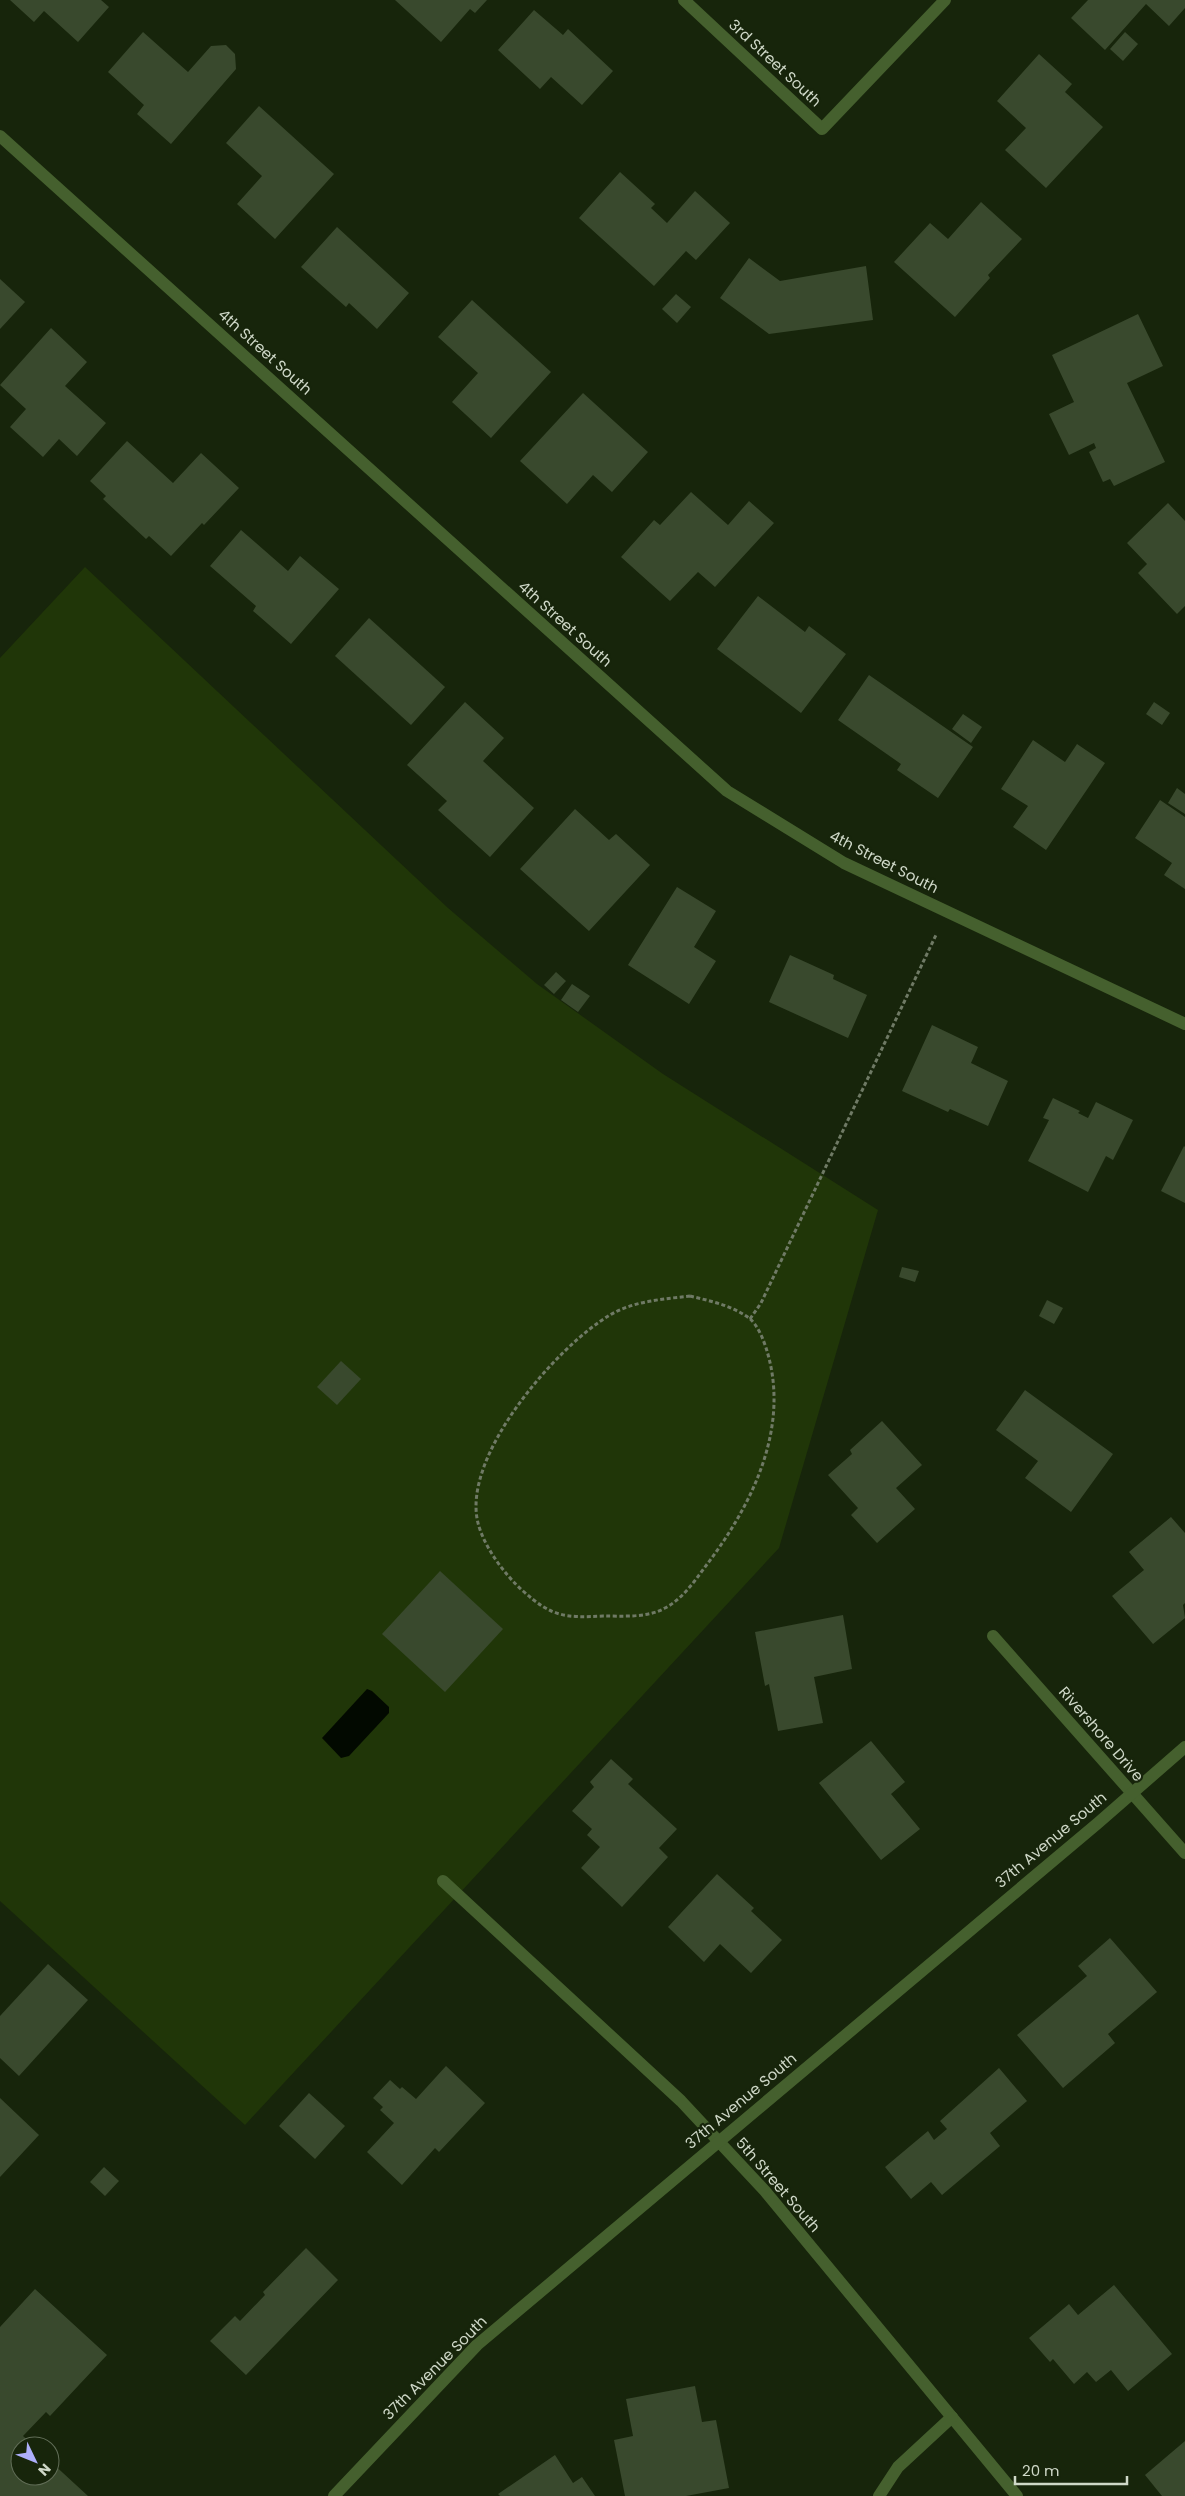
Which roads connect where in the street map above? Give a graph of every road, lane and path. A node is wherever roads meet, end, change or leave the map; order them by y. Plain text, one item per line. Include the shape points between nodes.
1 (684, 0) edge
2 (945, 0) edge
3 (0, 136) edge
4 (947, 912) junction
5 (1185, 1024) edge
6 (750, 1319) junction
7 (992, 1636) dead end
8 (1185, 1747) edge
9 (1132, 1794) junction
10 (1185, 1853) edge
11 (443, 1881) dead end
12 (718, 2142) junction
13 (952, 2418) junction
14 (334, 2496) edge
15 (879, 2496) edge
16 (1018, 2496) edge

1 - 2 street, 3rd Street South via 822,129
3 - 4 street, 4th Street South via 727,791 844,863
4 - 5 street, 4th Street South
4 - 6 path via 761,1303
6 - 6 path via 721,1303 690,1296 651,1300 611,1314 574,1344 538,1380 507,1418 485,1462 476,1502 478,1523 489,1548 516,1584 542,1608 571,1617 637,1615 664,1609 688,1590 732,1532 754,1490 768,1446 775,1400 772,1369 764,1340
7 - 9 street, Rivershore Drive
8 - 9 street, 37th Avenue South
9 - 10 street, Rivershore Drive
9 - 12 street, 37th Avenue South
11 - 12 street, 5th Street South via 681,2101
12 - 13 street, 5th Street South via 765,2191
12 - 14 street, 37th Avenue South via 476,2345
13 - 15 street via 898,2467
13 - 16 street, 5th Street South

